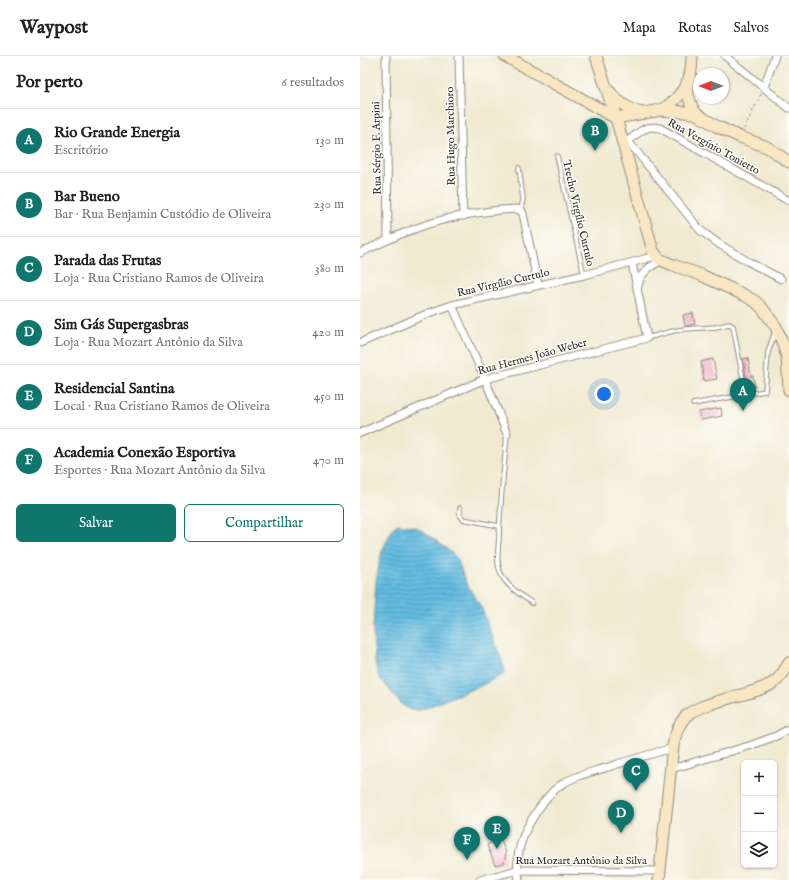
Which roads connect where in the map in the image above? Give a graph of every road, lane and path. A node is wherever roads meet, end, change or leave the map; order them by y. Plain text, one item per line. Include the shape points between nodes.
1 (386, 56) edge
2 (459, 56) edge
3 (505, 56) edge
4 (596, 56) edge
5 (692, 56) edge
6 (725, 56) edge
7 (775, 56) edge
8 (686, 85) junction
9 (764, 87) junction
10 (607, 89) junction
11 (789, 108) edge
12 (661, 110) junction
13 (642, 113) junction
14 (695, 113) junction
15 (616, 118) junction
16 (740, 137) junction
17 (625, 139) junction
18 (556, 156) dead end
19 (789, 162) edge
20 (519, 168) dead end
21 (789, 201) edge
22 (520, 210) junction
23 (463, 216) junction
24 (388, 239) junction
25 (360, 253) edge
26 (659, 258) junction
27 (632, 263) junction
28 (584, 275) junction
29 (781, 279) dead end
30 (538, 285) junction
31 (638, 286) junction
32 (452, 305) junction
33 (776, 327) junction
34 (647, 338) junction
35 (360, 343) edge
36 (485, 379) junction
37 (789, 390) edge
38 (746, 395) junction
39 (693, 404) dead end
40 (360, 433) edge
41 (507, 434) joint
42 (460, 508) dead end
43 (499, 526) junction
44 (532, 603) dead end
45 (789, 662) edge
46 (789, 729) edge
47 (673, 747) junction
48 (671, 769) junction
49 (517, 870) junction
50 (659, 876) edge
51 (480, 880) edge
52 (519, 880) edge

1 - 24 street, Rua Sérgio F. Arpini
2 - 23 street, Rua Hugo Marchioro
3 - 15 main road
4 - 10 main road
5 - 8 main road
6 - 9 street
7 - 9 street
8 - 12 main road via 674,101
8 - 14 main road
9 - 11 street
9 - 16 path
10 - 13 main road via 623,105
10 - 15 main road
12 - 13 main road
12 - 14 main road
13 - 15 main road
13 - 17 main road via 628,122
14 - 16 main road
15 - 17 main road
16 - 19 main road via 767,147
17 - 21 street, Rua Vergínio Tonietto via 652,126 660,128
17 - 26 main road via 653,251
17 - 29 street via 700,230 718,244
18 - 28 lane, Trecho Virgílio Curtulo
20 - 22 lane via 523,199
22 - 23 street via 516,208
22 - 30 street
23 - 24 street via 417,228
24 - 25 street
26 - 27 street, Rua Virgílio Curtulo
26 - 31 street via 641,276
26 - 33 main road via 756,302
27 - 28 street, Rua Virgílio Curtulo
27 - 31 street
28 - 30 street, Rua Virgílio Curtulo
30 - 32 street, Rua Virgílio Curtulo
31 - 34 street
32 - 35 street, Rua Virgílio Curtulo
32 - 36 street
33 - 37 main road via 786,357
33 - 38 lane via 768,352 765,391
34 - 36 street, Rua Hermes João Weber
34 - 38 lane via 673,331 729,324 732,326
36 - 40 street, Rua Hermes João Weber
36 - 41 street
38 - 39 lane
41 - 43 lane
42 - 43 lane via 463,519
43 - 44 lane via 498,562 502,576 514,591
45 - 47 main road via 782,674 769,686 694,710 678,727
46 - 48 street via 752,745
47 - 48 main road
47 - 49 street via 573,778 560,785 543,802 523,835
48 - 50 main road
49 - 50 street, Rua Mozart Antônio da Silva
49 - 51 street, Rua Mozart Antônio da Silva
49 - 52 street

